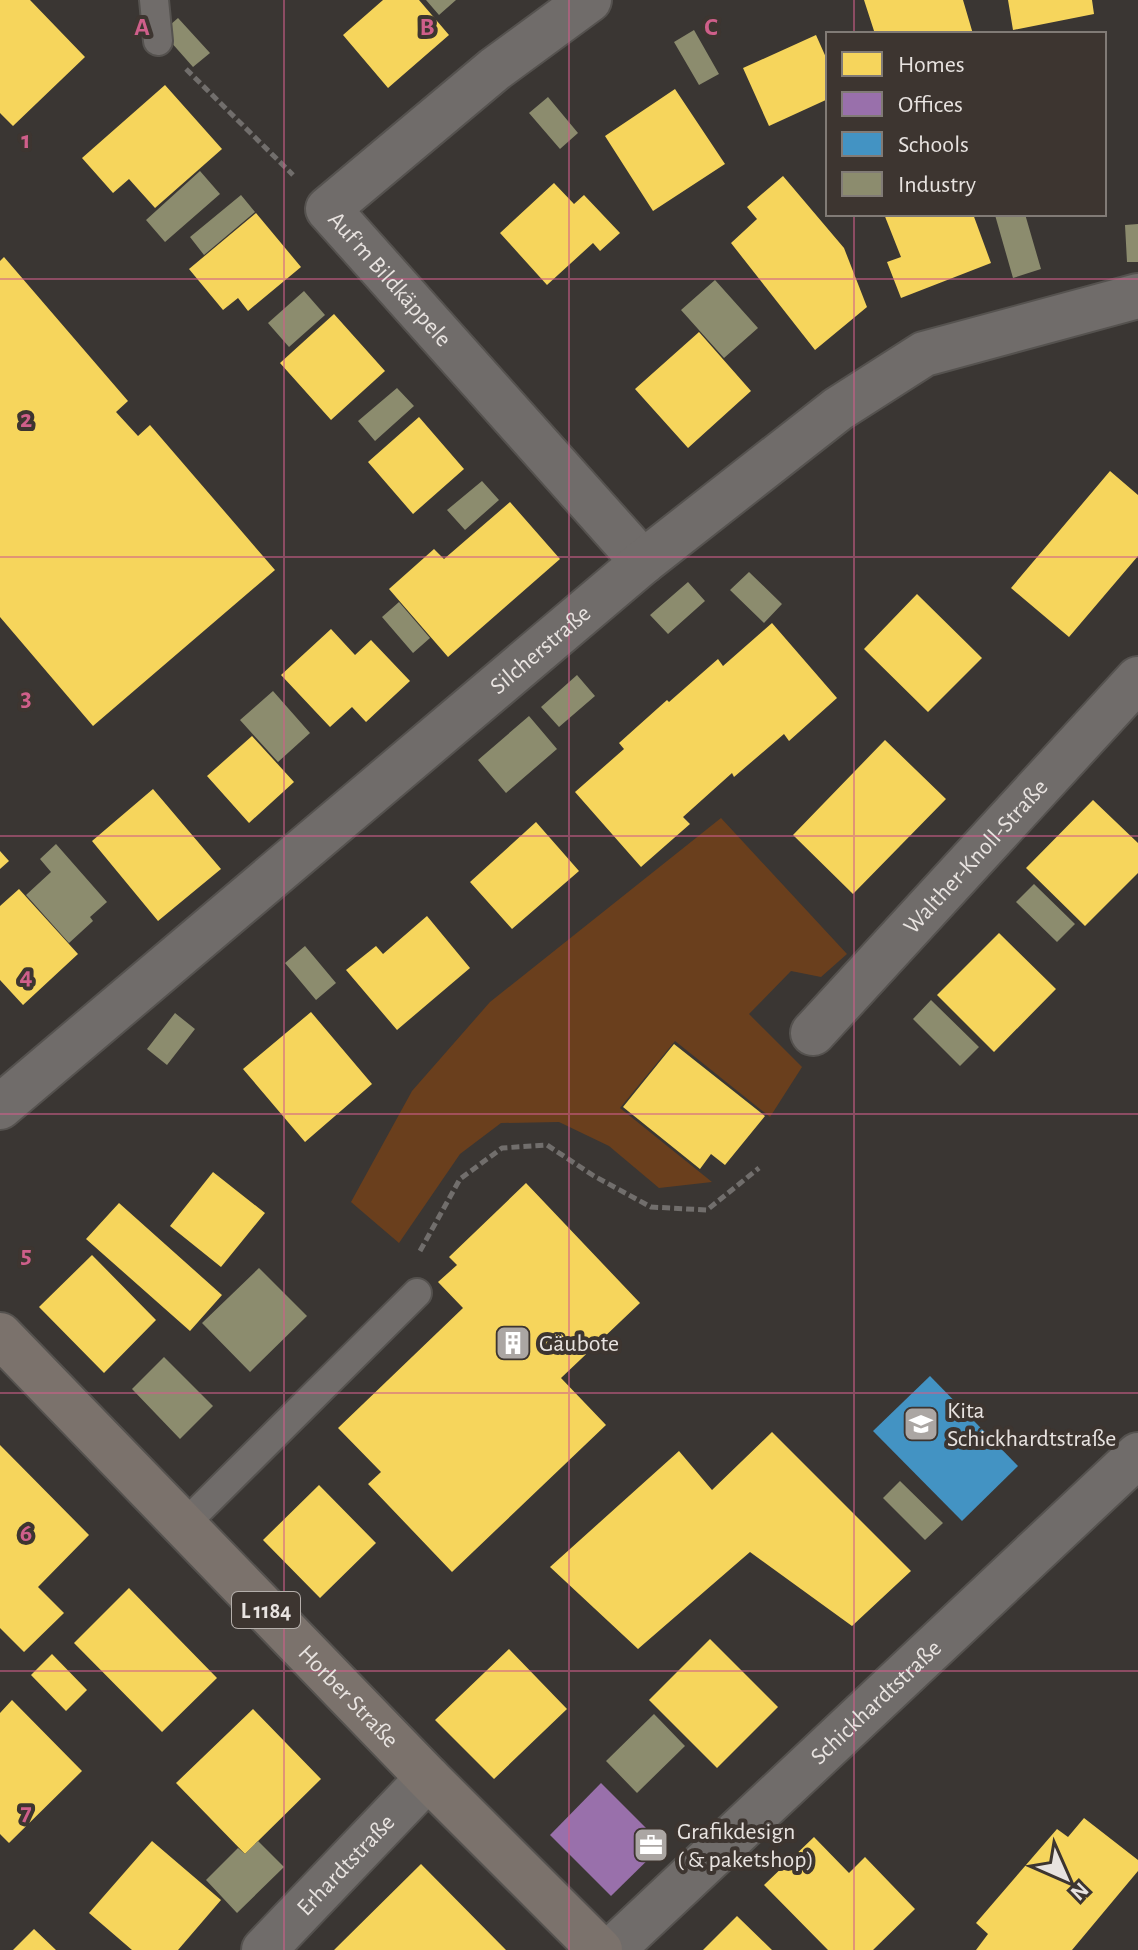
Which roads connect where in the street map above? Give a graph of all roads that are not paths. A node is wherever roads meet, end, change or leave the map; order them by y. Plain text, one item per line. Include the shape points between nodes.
1 (154, 0) edge
2 (589, 0) edge
3 (158, 41) road end
4 (1138, 296) edge
5 (643, 562) junction
6 (1138, 679) edge
7 (813, 1033) dead end
8 (0, 1107) edge
9 (417, 1293) road end
10 (0, 1335) edge
11 (1138, 1455) edge
12 (184, 1525) junction
13 (428, 1778) junction
14 (264, 1950) edge
15 (600, 1950) edge
16 (612, 1950) edge

1 - 3 lane
2 - 5 street, Auf'm Bildkäppele via 495,69 328,209
4 - 5 street, Silcherstraße via 924,354 838,409
5 - 8 street, Silcherstraße
6 - 7 street, Walther-Knoll-Straße
9 - 12 lane
10 - 12 main road, Horber Straße / L 1184
11 - 16 street, Schickhardtstraße
12 - 13 main road, Horber Straße / L 1184
13 - 14 street, Erhardtstraße
13 - 15 main road, Horber Straße / L 1184

